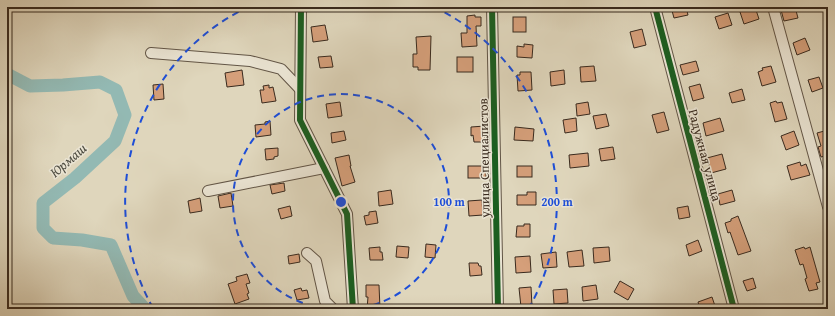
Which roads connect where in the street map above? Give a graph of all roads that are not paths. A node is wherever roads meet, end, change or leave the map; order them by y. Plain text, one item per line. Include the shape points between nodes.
1 (301, 7) edge
2 (492, 7) edge
3 (654, 7) edge
4 (773, 7) edge
5 (151, 53) dead end
6 (300, 89) junction
7 (324, 168) junction
8 (208, 191) dead end
9 (828, 207) edge
10 (307, 252) dead end
11 (332, 309) edge
12 (353, 309) edge
13 (498, 309) edge
14 (734, 309) edge

1 - 6 street
2 - 13 street, улица Специалистов
3 - 14 street, Радужная улица
4 - 9 street
5 - 6 street via 250,61 280,69
6 - 7 street via 300,120
7 - 8 street
7 - 12 street via 347,214
10 - 11 street via 316,261 325,301

